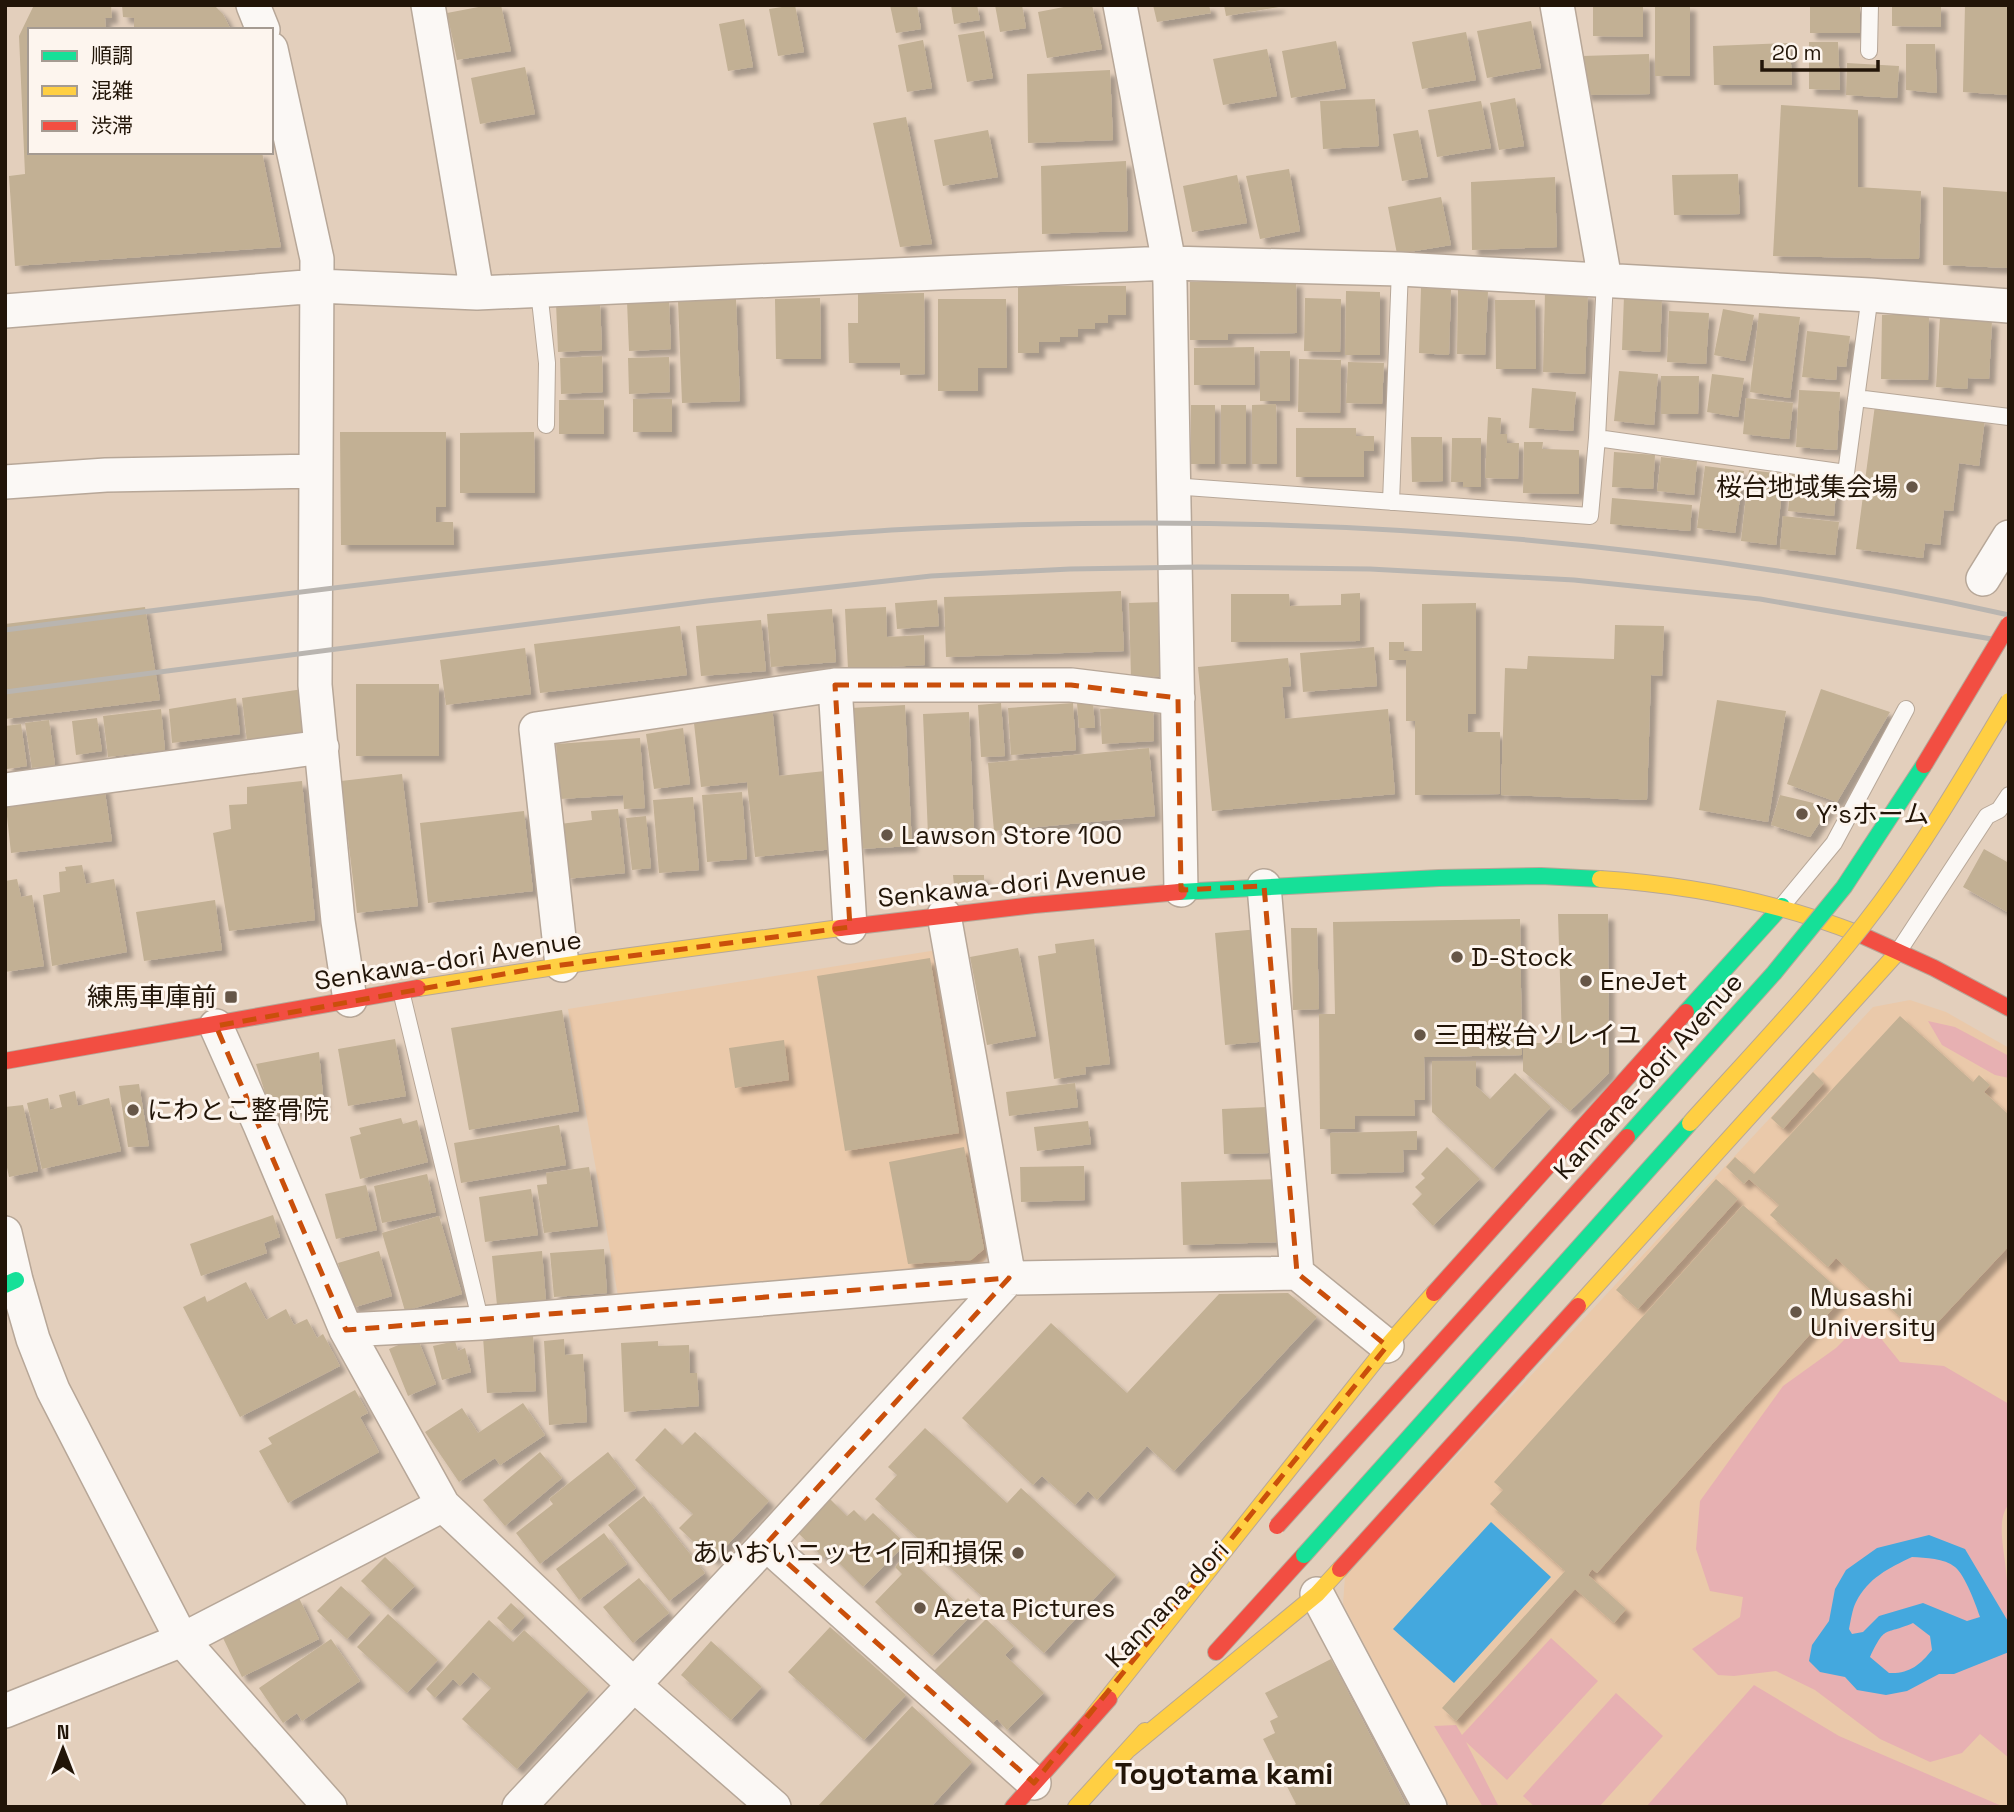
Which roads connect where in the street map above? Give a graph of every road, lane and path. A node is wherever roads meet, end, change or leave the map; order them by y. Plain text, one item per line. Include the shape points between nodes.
1 (253, 5) edge
2 (428, 5) edge
3 (1120, 5) edge
4 (1557, 5) edge
5 (1870, 5) edge
6 (262, 28) edge
7 (1870, 51) dead end
8 (273, 58) edge
9 (1169, 263) junction
10 (1400, 269) junction
11 (1605, 280) junction
12 (318, 286) junction
13 (539, 291) junction
14 (477, 293) junction
15 (1870, 295) junction
16 (2009, 306) edge
17 (5, 311) edge
18 (1856, 398) junction
19 (2009, 418) edge
20 (546, 425) dead end
21 (1597, 438) junction
22 (316, 471) junction
23 (5, 482) edge
24 (1172, 486) junction
25 (1391, 502) junction
26 (2009, 537) edge
27 (1983, 579) dead end
28 (2009, 624) edge
29 (835, 685) junction
30 (1178, 698) junction
31 (2009, 701) edge
32 (1906, 709) dead end
33 (322, 747) junction
34 (5, 790) edge
35 (2009, 795) edge
36 (1264, 886) junction
37 (1181, 890) junction
38 (1782, 906) junction
39 (944, 915) junction
40 (850, 927) junction
41 (1898, 952) junction
42 (562, 965) junction
43 (401, 991) junction
44 (350, 1000) junction
45 (2009, 1009) edge
46 (216, 1026) junction
47 (5, 1061) edge
48 (5, 1233) edge
49 (1297, 1273) junction
50 (1009, 1278) junction
51 (10, 1282) edge
52 (481, 1323) junction
53 (346, 1330) junction
54 (1387, 1346) junction
55 (443, 1505) junction
56 (1272, 1531) dead end
57 (766, 1544) junction
58 (1317, 1594) junction
59 (1209, 1596) dead end
60 (182, 1640) junction
61 (634, 1685) junction
62 (5, 1711) edge
63 (1093, 1716) junction
64 (1129, 1749) junction
65 (1023, 1795) edge
66 (330, 1807) edge
67 (519, 1807) edge
68 (774, 1807) edge
69 (1076, 1807) edge
70 (1430, 1807) edge

1 - 6 street
2 - 14 street
3 - 9 street
4 - 11 street
5 - 7 lane
8 - 12 street via 317,259
9 - 10 street
9 - 13 street
9 - 24 street
10 - 11 street
10 - 25 lane
11 - 15 street
11 - 21 lane
12 - 14 street
12 - 17 street
12 - 22 street
13 - 14 street
13 - 20 lane via 547,363
15 - 16 street
15 - 18 lane
18 - 19 lane
18 - 21 lane via 1846,473
21 - 25 lane via 1590,516
22 - 23 street
22 - 33 street via 315,685
24 - 25 lane
24 - 30 street
26 - 27 street
28 - 56 main road, Kannana-dori Avenue, bridge via 1844,887 1774,973
29 - 30 street via 1071,685
29 - 40 street
29 - 42 street via 536,729
30 - 37 street
31 - 64 main road, bridge via 1938,820 1821,976
32 - 38 lane via 1834,843
33 - 34 street
33 - 44 street
35 - 41 lane via 1999,810 1987,816
36 - 37 main road, Senkawa-dori Avenue
36 - 38 main road, Senkawa-dori Avenue via 1453,877 1580,877 1695,888
36 - 49 street
37 - 39 main road, Senkawa-dori Avenue
38 - 41 main road, Senkawa-dori Avenue
38 - 54 main road
39 - 40 main road, Senkawa-dori Avenue
39 - 50 street
40 - 42 main road, Senkawa-dori Avenue
41 - 45 main road, Senkawa-dori Avenue
41 - 58 main road
42 - 43 main road, Senkawa-dori Avenue
43 - 44 main road, Senkawa-dori Avenue
43 - 52 lane
44 - 46 main road, Senkawa-dori Avenue
46 - 47 main road, Senkawa-dori Avenue
46 - 53 street
48 - 51 street
49 - 50 street
49 - 54 street
50 - 52 street
50 - 57 street
51 - 60 street via 53,1390
52 - 53 street
53 - 55 street
54 - 63 main road
55 - 60 street
55 - 61 street
57 - 61 street
57 - 65 street
58 - 64 main road
58 - 70 street
59 - 63 main road, Kannana dori
60 - 62 street
60 - 66 street
61 - 67 street
61 - 68 street
63 - 65 main road
64 - 69 main road

